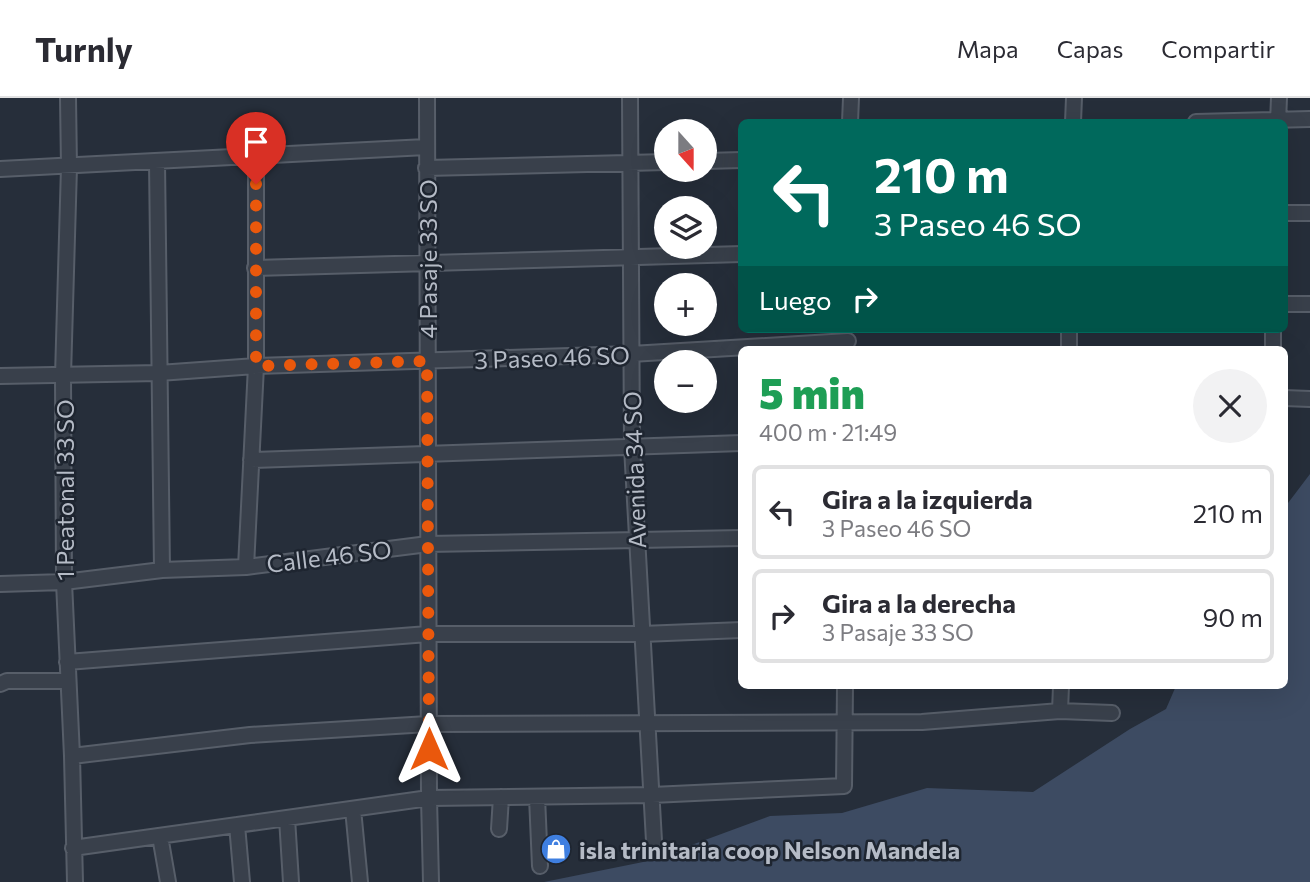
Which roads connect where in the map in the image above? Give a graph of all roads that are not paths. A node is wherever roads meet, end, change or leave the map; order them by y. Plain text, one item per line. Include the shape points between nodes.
1 (68, 98) edge
2 (427, 98) edge
3 (630, 98) edge
4 (851, 98) edge
5 (1074, 98) edge
6 (1279, 98) edge
7 (850, 119) edge
8 (1073, 119) edge
9 (1278, 119) edge
10 (1310, 119) edge
11 (1288, 120) edge
12 (426, 147) junction
13 (256, 156) junction
14 (738, 160) edge
15 (718, 161) edge
16 (157, 162) junction
17 (654, 162) edge
18 (631, 163) junction
19 (69, 167) junction
20 (426, 168) junction
21 (0, 169) edge
22 (1288, 213) edge
23 (1310, 213) edge
24 (738, 254) edge
25 (630, 258) junction
26 (427, 262) junction
27 (255, 268) junction
28 (1288, 304) edge
29 (1310, 304) edge
30 (848, 340) edge
31 (761, 346) edge
32 (738, 348) edge
33 (631, 355) junction
34 (427, 361) junction
35 (256, 366) junction
36 (159, 373) junction
37 (0, 376) edge
38 (63, 376) junction
39 (1288, 398) edge
40 (1310, 399) edge
41 (738, 443) edge
42 (632, 447) junction
43 (428, 455) junction
44 (251, 460) junction
45 (738, 538) edge
46 (636, 540) junction
47 (428, 544) junction
48 (246, 567) junction
49 (162, 570) junction
50 (64, 582) junction
51 (0, 584) edge
52 (738, 630) edge
53 (428, 634) junction
54 (642, 634) junction
55 (67, 662) junction
56 (68, 681) junction
57 (0, 684) edge
58 (845, 689) edge
59 (1061, 689) edge
60 (1060, 711) junction
61 (1112, 713) dead end
62 (845, 721) junction
63 (649, 722) junction
64 (428, 724) junction
65 (72, 756) junction
66 (652, 795) junction
67 (501, 797) junction
68 (537, 797) junction
69 (429, 798) junction
70 (353, 809) junction
71 (286, 818) junction
72 (237, 825) junction
73 (499, 829) dead end
74 (160, 836) junction
75 (654, 841) dead end
76 (74, 848) junction
77 (540, 866) dead end
78 (75, 882) edge
79 (168, 882) edge
80 (242, 882) edge
81 (291, 882) edge
82 (360, 882) edge
83 (431, 882) edge

1 - 19 street, 1 Peatonal 33 SO
2 - 12 street, 4 Pasaje 33 SO
3 - 18 street, Avenida 34 SO
4 - 7 street
5 - 8 street
6 - 9 street
10 - 11 street
12 - 13 street
12 - 20 street, 4 Pasaje 33 SO
13 - 16 street
13 - 27 street
14 - 15 street
16 - 19 street
16 - 36 street
17 - 18 street
18 - 20 street
18 - 25 street, Avenida 34 SO
19 - 21 street
19 - 38 street, 1 Peatonal 33 SO
20 - 26 street, 4 Pasaje 33 SO
22 - 23 street
24 - 25 street
25 - 26 street
25 - 33 street, Avenida 34 SO
26 - 27 street
26 - 34 street, 4 Pasaje 33 SO
27 - 35 street
28 - 29 street
30 - 31 street, 3 Paseo 46 SO
32 - 33 street, 3 Paseo 46 SO
33 - 34 street, 3 Paseo 46 SO
33 - 42 street, Avenida 34 SO
34 - 35 street, 3 Paseo 46 SO
34 - 43 street, 4 Pasaje 33 SO
35 - 36 street, 3 Paseo 46 SO
35 - 44 street
36 - 38 street, 3 Paseo 46 SO
36 - 49 street
37 - 38 street, 3 Paseo 46 SO
38 - 50 street, 1 Peatonal 33 SO
39 - 40 street
41 - 42 street
42 - 43 street
42 - 46 street, Avenida 34 SO
43 - 44 street
43 - 47 street, 4 Pasaje 33 SO
44 - 48 street
45 - 46 street, Calle 46 SO
46 - 47 street, Calle 46 SO
46 - 54 street, Avenida 34 SO
47 - 48 street, Calle 46 SO
47 - 53 street, 4 Pasaje 33 SO
48 - 49 street, Calle 46 SO
49 - 50 street, Calle 46 SO
50 - 51 street, Calle 46 SO
50 - 55 street, 1 Peatonal 33 SO
52 - 54 street
53 - 54 street
53 - 55 street
53 - 64 street, 4 Pasaje 33 SO
54 - 63 street, Avenida 34 SO
55 - 56 street, 1 Peatonal 33 SO
56 - 57 street
56 - 65 street, 1 Peatonal 33 SO
58 - 62 street
59 - 60 street
60 - 61 street
60 - 62 street via 922,722
62 - 63 street
62 - 66 street via 844,786
63 - 64 street
63 - 66 street, Avenida 34 SO
64 - 65 street via 250,735
64 - 69 street, 4 Pasaje 33 SO
65 - 76 street, 1 Peatonal 33 SO
66 - 68 street
66 - 75 street, Avenida 34 SO
67 - 68 street
67 - 69 street
67 - 73 street
68 - 77 street
69 - 70 street
69 - 83 street, 4 Pasaje 33 SO
70 - 71 street
70 - 82 street
71 - 72 street
71 - 81 street
72 - 74 street
72 - 80 street
74 - 76 street
74 - 79 street
76 - 78 street, 1 Peatonal 33 SO

